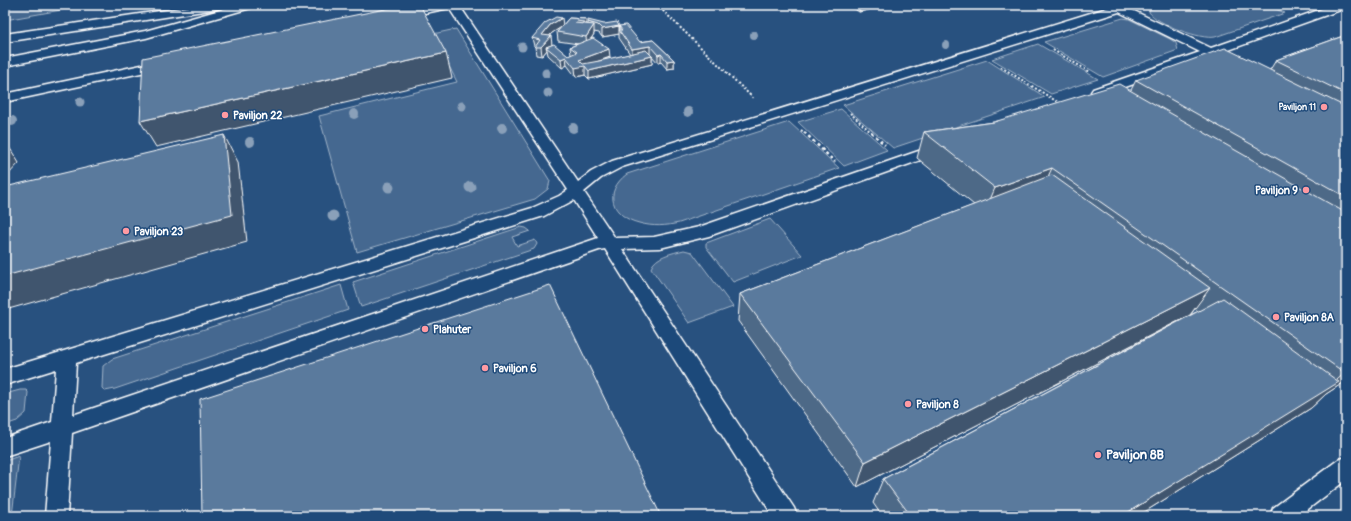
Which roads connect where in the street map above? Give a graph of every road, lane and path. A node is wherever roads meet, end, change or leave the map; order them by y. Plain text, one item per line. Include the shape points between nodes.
1 (224, 5) edge
2 (250, 5) edge
3 (447, 5) edge
4 (453, 5) edge
5 (657, 5) edge
6 (1344, 5) edge
7 (1121, 6) edge
8 (393, 16) edge
9 (1028, 36) junction
10 (5, 38) edge
11 (976, 52) junction
12 (1210, 52) junction
13 (5, 62) edge
14 (176, 62) edge
15 (1115, 86) junction
16 (831, 97) junction
17 (5, 98) edge
18 (1062, 105) joint
19 (782, 112) junction
20 (954, 143) edge
21 (903, 161) junction
22 (853, 179) junction
23 (576, 191) junction
24 (610, 243) junction
25 (67, 358) junction
26 (5, 377) edge
27 (62, 427) junction
28 (5, 447) edge
29 (1346, 467) edge
30 (56, 516) edge
31 (786, 516) edge
32 (1281, 516) edge

1 - 10 lane
2 - 13 lane via 146,34
3 - 8 lane
4 - 23 lane
5 - 19 path via 756,101
6 - 12 lane
7 - 9 lane
7 - 12 lane
9 - 11 lane
9 - 15 path
11 - 16 lane
11 - 18 path
12 - 15 lane
14 - 17 lane
15 - 18 lane
16 - 19 lane
16 - 21 path
19 - 22 path
19 - 23 lane via 617,164 596,175
20 - 21 lane
21 - 22 lane
22 - 24 lane via 703,232 653,243
23 - 24 lane
23 - 25 lane via 565,200 538,212
24 - 27 lane via 598,244
24 - 31 lane
25 - 26 lane
25 - 27 lane
27 - 28 lane
27 - 30 lane
29 - 32 lane

